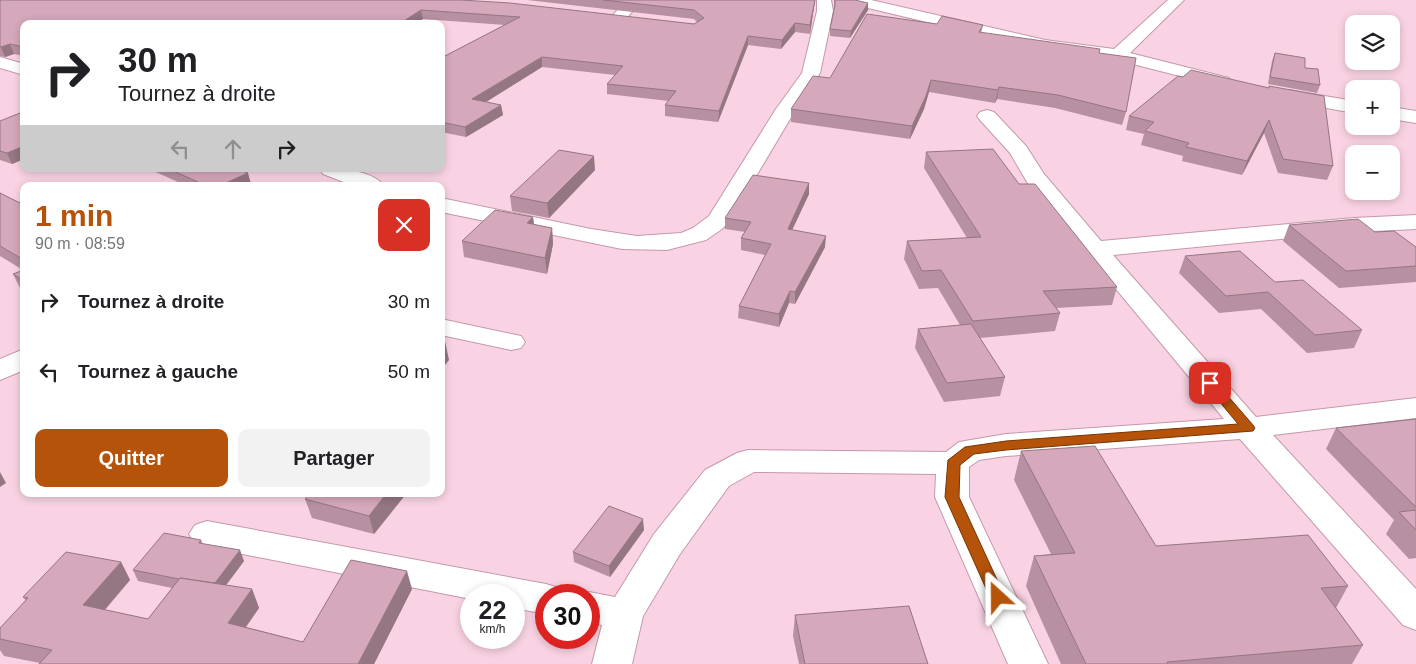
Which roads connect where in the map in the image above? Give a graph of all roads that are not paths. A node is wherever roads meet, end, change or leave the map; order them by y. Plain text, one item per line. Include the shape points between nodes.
1 (635, 0) edge
2 (824, 0) edge
3 (851, 0) edge
4 (1177, 0) edge
5 (599, 15) edge
6 (619, 17) junction
7 (638, 20) edge
8 (1118, 55) junction
9 (0, 62) edge
10 (20, 69) edge
11 (1243, 87) edge
12 (1272, 93) edge
13 (1345, 105) edge
14 (1400, 114) edge
15 (987, 116) dead end
16 (1416, 117) edge
17 (337, 172) edge
18 (357, 182) edge
19 (445, 206) edge
20 (1416, 222) edge
21 (1095, 249) junction
22 (445, 328) edge
23 (511, 342) dead end
24 (1416, 408) edge
25 (1248, 428) junction
26 (953, 463) junction
27 (207, 534) dead end
28 (535, 597) edge
29 (600, 609) edge
30 (624, 614) junction
31 (1416, 614) edge
32 (612, 664) edge
33 (1028, 664) edge

1 - 6 street
2 - 19 street via 811,73 718,220 705,232 683,240 654,244 623,242
3 - 8 street via 1045,45
4 - 8 street
5 - 6 street
6 - 7 street
8 - 11 street
9 - 10 street
12 - 13 street
14 - 16 street
15 - 21 street via 1019,150 1035,177
17 - 18 street
20 - 21 street
21 - 25 street
22 - 23 street
24 - 25 street
25 - 26 street via 1006,445 970,450
25 - 31 street
26 - 30 street via 748,461 717,478 667,544
26 - 33 street via 952,497
27 - 28 street
29 - 30 street
30 - 32 street

